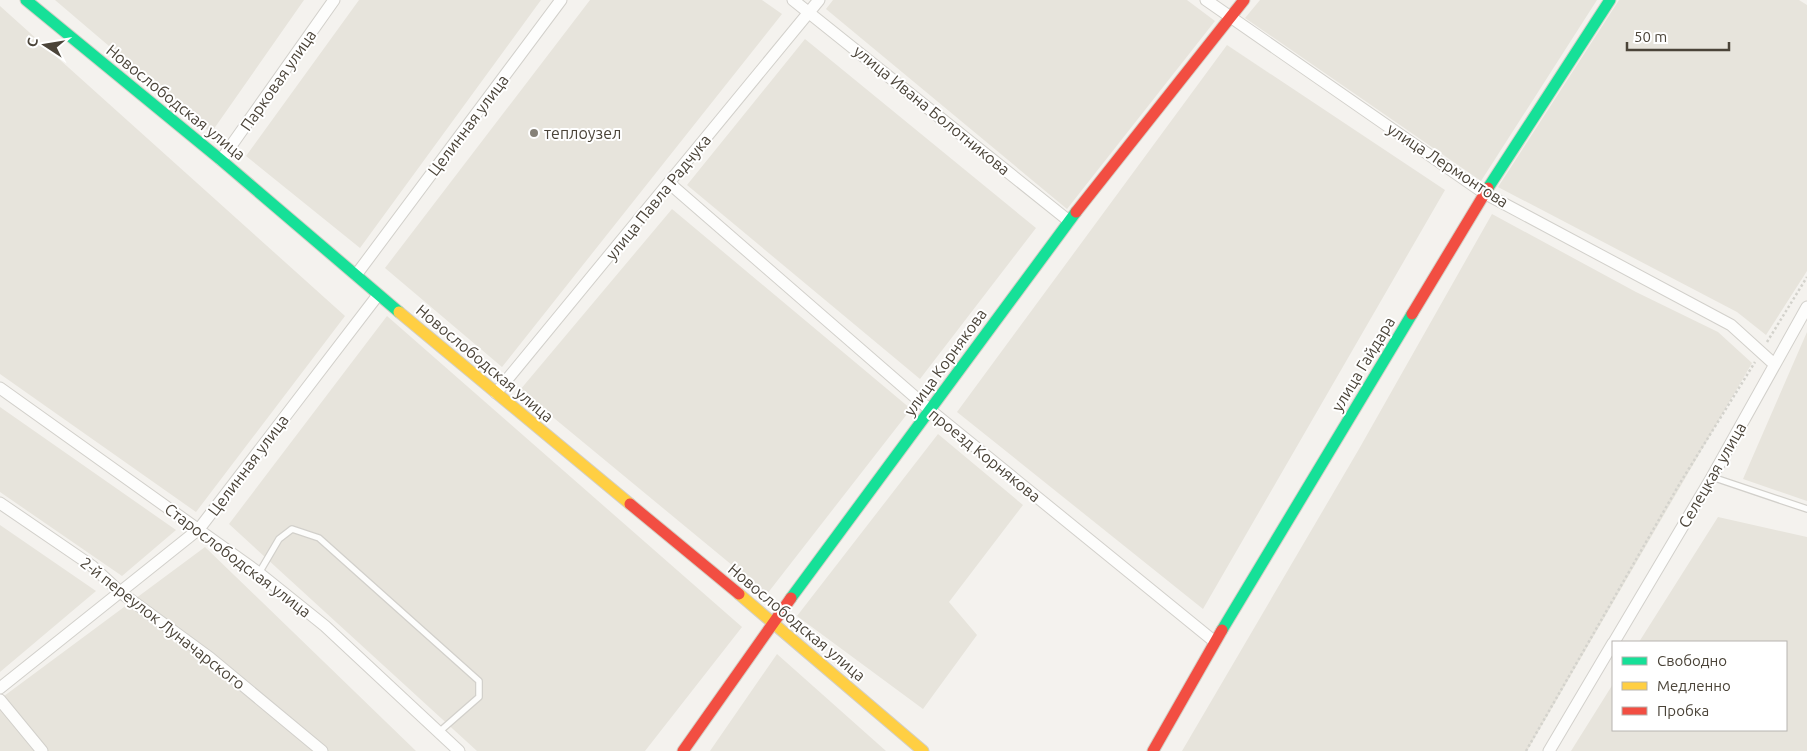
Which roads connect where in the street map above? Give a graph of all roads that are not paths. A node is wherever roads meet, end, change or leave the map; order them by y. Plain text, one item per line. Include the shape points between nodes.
1 (26, 0) edge
2 (334, 0) edge
3 (561, 0) edge
4 (793, 0) edge
5 (819, 0) edge
6 (1206, 0) edge
7 (1244, 0) edge
8 (1610, 0) edge
9 (810, 12) junction
10 (1230, 18) junction
11 (221, 160) junction
12 (669, 184) junction
13 (1484, 193) junction
14 (1069, 221) junction
15 (356, 274) junction
16 (378, 295) junction
17 (1807, 307) edge
18 (1803, 322) edge
19 (1774, 364) junction
20 (0, 388) edge
21 (496, 393) junction
22 (930, 410) junction
23 (1712, 477) junction
24 (0, 502) edge
25 (1807, 509) edge
26 (199, 529) junction
27 (259, 573) junction
28 (120, 592) junction
29 (773, 622) junction
30 (1615, 641) edge
31 (1215, 642) junction
32 (1612, 646) edge
33 (0, 688) edge
34 (0, 700) edge
35 (439, 732) junction
36 (42, 751) edge
37 (322, 751) edge
38 (459, 751) edge
39 (683, 751) edge
40 (923, 751) edge
41 (1154, 751) edge
42 (1549, 751) edge

1 - 11 street, Новослободская улица
2 - 11 street, Парковая улица
3 - 15 street, Целинная улица
4 - 9 street, улица Ивана Болотникова
5 - 9 street, улица Павла Радчука
6 - 10 street, улица Лермонтова
7 - 10 street, улица Корнякова
8 - 13 street, улица Гайдара
9 - 12 street, улица Павла Радчука
9 - 14 street, улица Ивана Болотникова
10 - 13 street, улица Лермонтова
10 - 14 street, улица Корнякова
11 - 15 street, Новослободская улица
12 - 21 street, улица Павла Радчука
12 - 22 street, проезд Корнякова
13 - 19 street, улица Лермонтова via 1731,325
13 - 31 street, улица Гайдара
14 - 22 street, улица Корнякова
15 - 16 street, Новослободская улица
16 - 21 street, Новослободская улица
16 - 26 street, Целинная улица
17 - 18 street, Селецкая улица
18 - 19 street, Селецкая улица
19 - 23 street, Селецкая улица
20 - 26 street, Старослободская улица
21 - 29 street, Новослободская улица
22 - 29 street, улица Корнякова
22 - 31 street, проезд Корнякова
23 - 25 lane
23 - 30 street, Селецкая улица
24 - 28 street, 2-й переулок Луначарского via 92,566
26 - 27 street, Старослободская улица
26 - 28 street, Целинная улица
27 - 35 street, Старослободская улица via 325,626
27 - 35 lane via 279,539 292,529 319,538 479,681 479,697
28 - 33 street, Целинная улица
28 - 37 street, 2-й переулок Луначарского via 210,658
29 - 39 street, улица Корнякова
29 - 40 street, Новослободская улица
31 - 41 street, улица Гайдара
32 - 42 street, Селецкая улица
34 - 36 street
35 - 38 street, Старослободская улица

